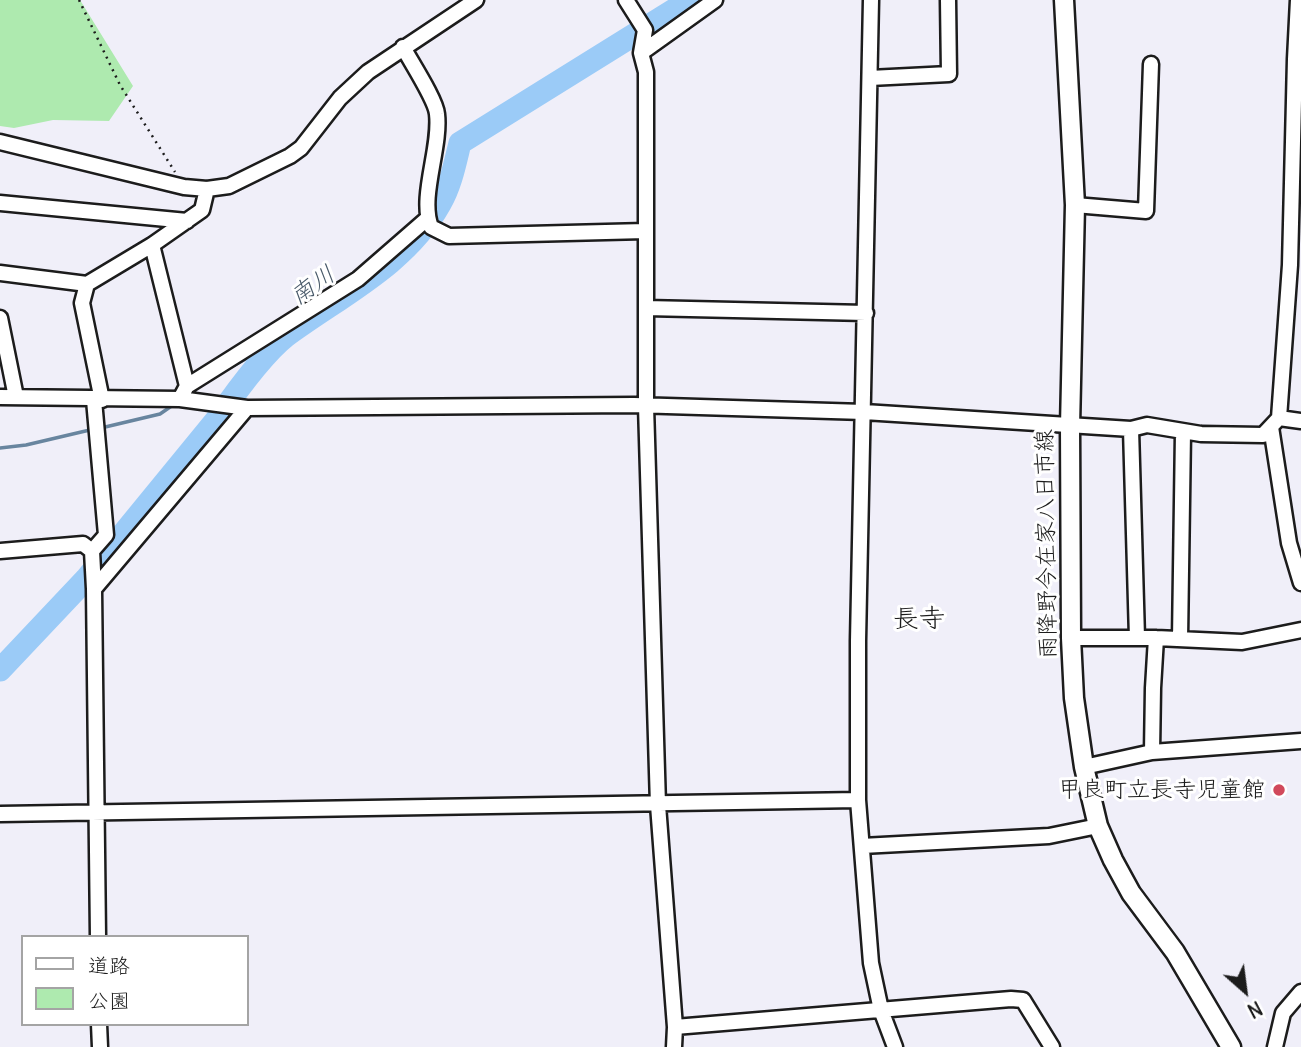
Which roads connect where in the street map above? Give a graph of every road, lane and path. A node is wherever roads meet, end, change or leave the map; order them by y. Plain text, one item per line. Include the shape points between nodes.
1 (79, 0) edge
2 (476, 0) edge
3 (626, 0) edge
4 (715, 0) edge
5 (871, 0) edge
6 (948, 0) edge
7 (1064, 0) edge
8 (1298, 0) edge
9 (403, 47) junction
10 (642, 53) junction
11 (1151, 64) dead end
12 (870, 78) junction
13 (0, 142) edge
14 (184, 187) junction
15 (207, 189) junction
16 (0, 203) edge
17 (1075, 205) junction
18 (428, 218) junction
19 (187, 221) junction
20 (645, 231) junction
21 (152, 244) junction
22 (1296, 265) edge
23 (0, 273) edge
24 (87, 284) junction
25 (646, 308) junction
26 (866, 313) junction
27 (0, 318) edge
28 (187, 386) junction
29 (0, 397) edge
30 (16, 397) junction
31 (98, 400) junction
32 (180, 400) junction
33 (646, 405) junction
34 (247, 408) junction
35 (864, 412) junction
36 (1301, 421) edge
37 (1275, 423) junction
38 (1070, 426) junction
39 (1131, 429) junction
40 (1183, 432) junction
41 (0, 551) edge
42 (92, 551) junction
43 (1301, 583) edge
44 (94, 589) junction
45 (1301, 630) edge
46 (1072, 638) junction
47 (1137, 638) junction
48 (1156, 638) junction
49 (1180, 639) junction
50 (1301, 741) edge
51 (1152, 752) junction
52 (1084, 767) junction
53 (858, 800) junction
54 (658, 804) junction
55 (0, 814) edge
56 (96, 814) junction
57 (1098, 826) junction
58 (862, 846) junction
59 (98, 935) edge
60 (1301, 992) edge
61 (881, 1010) junction
62 (99, 1026) edge
63 (675, 1027) junction
64 (100, 1047) edge
65 (674, 1047) edge
66 (895, 1047) edge
67 (1052, 1047) edge
68 (1231, 1047) edge
69 (1275, 1047) edge

1 - 14 path via 120,85
2 - 9 street
3 - 10 street via 645,30
4 - 10 street
5 - 12 street
6 - 12 street via 949,74
7 - 17 main road, 雨降野今在家八日市線
8 - 22 street
9 - 15 street via 340,98 290,156 229,186
9 - 18 street via 437,111
10 - 20 street via 646,72
11 - 17 street via 1146,211
12 - 26 street
13 - 14 street
14 - 15 street
15 - 19 street via 202,210
16 - 19 street
17 - 38 main road, 雨降野今在家八日市線
18 - 20 street via 431,227 449,236
18 - 28 street via 358,279
19 - 21 street
20 - 25 street
21 - 24 street
21 - 28 street
22 - 37 street
23 - 24 street
24 - 31 street via 82,303
25 - 26 street
25 - 33 street
26 - 35 street
27 - 30 street
28 - 32 street
29 - 30 street
30 - 31 street
31 - 32 street
31 - 42 street via 106,535
32 - 34 street
33 - 34 street
33 - 35 street
33 - 54 street
34 - 44 street
35 - 38 street
35 - 53 street
36 - 37 street
37 - 40 street via 1263,435
37 - 43 street via 1289,543
38 - 39 street
38 - 46 main road, 雨降野今在家八日市線
39 - 40 street via 1147,425
39 - 47 street
40 - 49 street
41 - 42 street via 83,544
42 - 44 street
44 - 56 street
45 - 49 street via 1242,642
46 - 47 street
46 - 52 main road, 雨降野今在家八日市線 via 1074,698
47 - 48 street
48 - 49 street
48 - 51 street
50 - 51 street
51 - 52 street
52 - 57 main road, 雨降野今在家八日市線
53 - 54 street
53 - 58 street
54 - 56 street
54 - 63 street
55 - 56 street
56 - 59 street
57 - 58 street via 1049,836
57 - 68 main road, 雨降野今在家八日市線 via 1131,893 1175,952
58 - 61 street via 871,963
60 - 69 street via 1283,1013
61 - 63 street
61 - 66 street
61 - 67 street via 1023,1000
62 - 64 street
63 - 65 street

